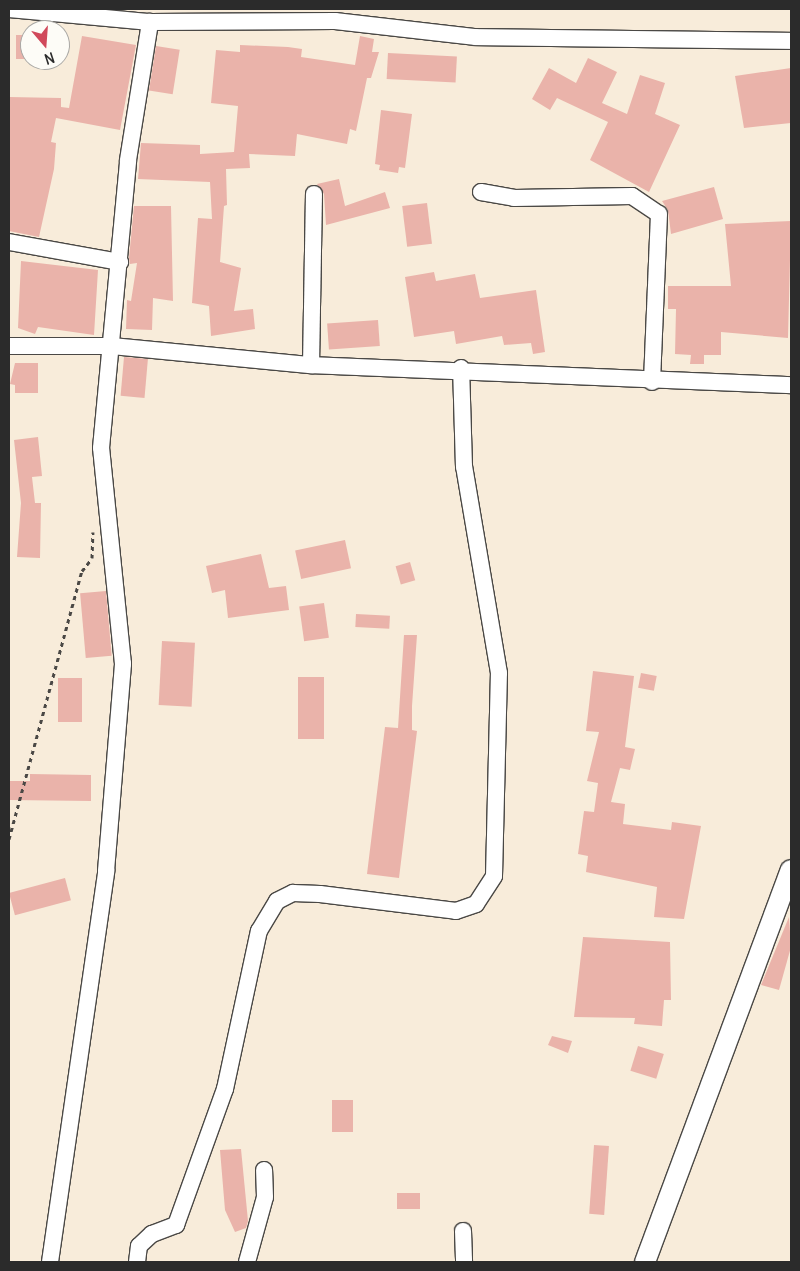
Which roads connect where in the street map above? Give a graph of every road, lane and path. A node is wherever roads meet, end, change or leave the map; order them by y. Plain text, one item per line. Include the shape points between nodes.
1 (9, 9) edge
2 (336, 15) edge
3 (150, 22) junction
4 (791, 42) edge
5 (481, 192) dead end
6 (314, 194) dead end
7 (9, 242) edge
8 (120, 262) junction
9 (9, 346) edge
10 (112, 346) junction
11 (311, 365) junction
12 (461, 368) junction
13 (652, 382) junction
14 (791, 385) edge
15 (106, 526) junction
16 (9, 839) edge
17 (791, 870) edge
18 (264, 1170) dead end
19 (463, 1231) dead end
20 (50, 1262) edge
21 (137, 1262) edge
22 (246, 1262) edge
23 (464, 1262) edge
24 (645, 1262) edge

1 - 3 street
2 - 3 street
2 - 4 street via 476,37
3 - 8 street via 128,160
5 - 13 street via 523,198 632,196 660,214
6 - 11 street
7 - 8 street
8 - 10 street
9 - 10 street
10 - 11 street
10 - 15 street via 101,448
11 - 12 street
12 - 13 street
12 - 21 street via 464,467 499,673 494,876 476,904 456,911 293,893 277,902 259,930 225,1089 176,1225 152,1234 139,1246
13 - 14 street
15 - 16 path via 93,524 92,558 82,571
15 - 20 street via 123,664 106,871
17 - 24 street
18 - 22 street via 265,1197
19 - 23 street

